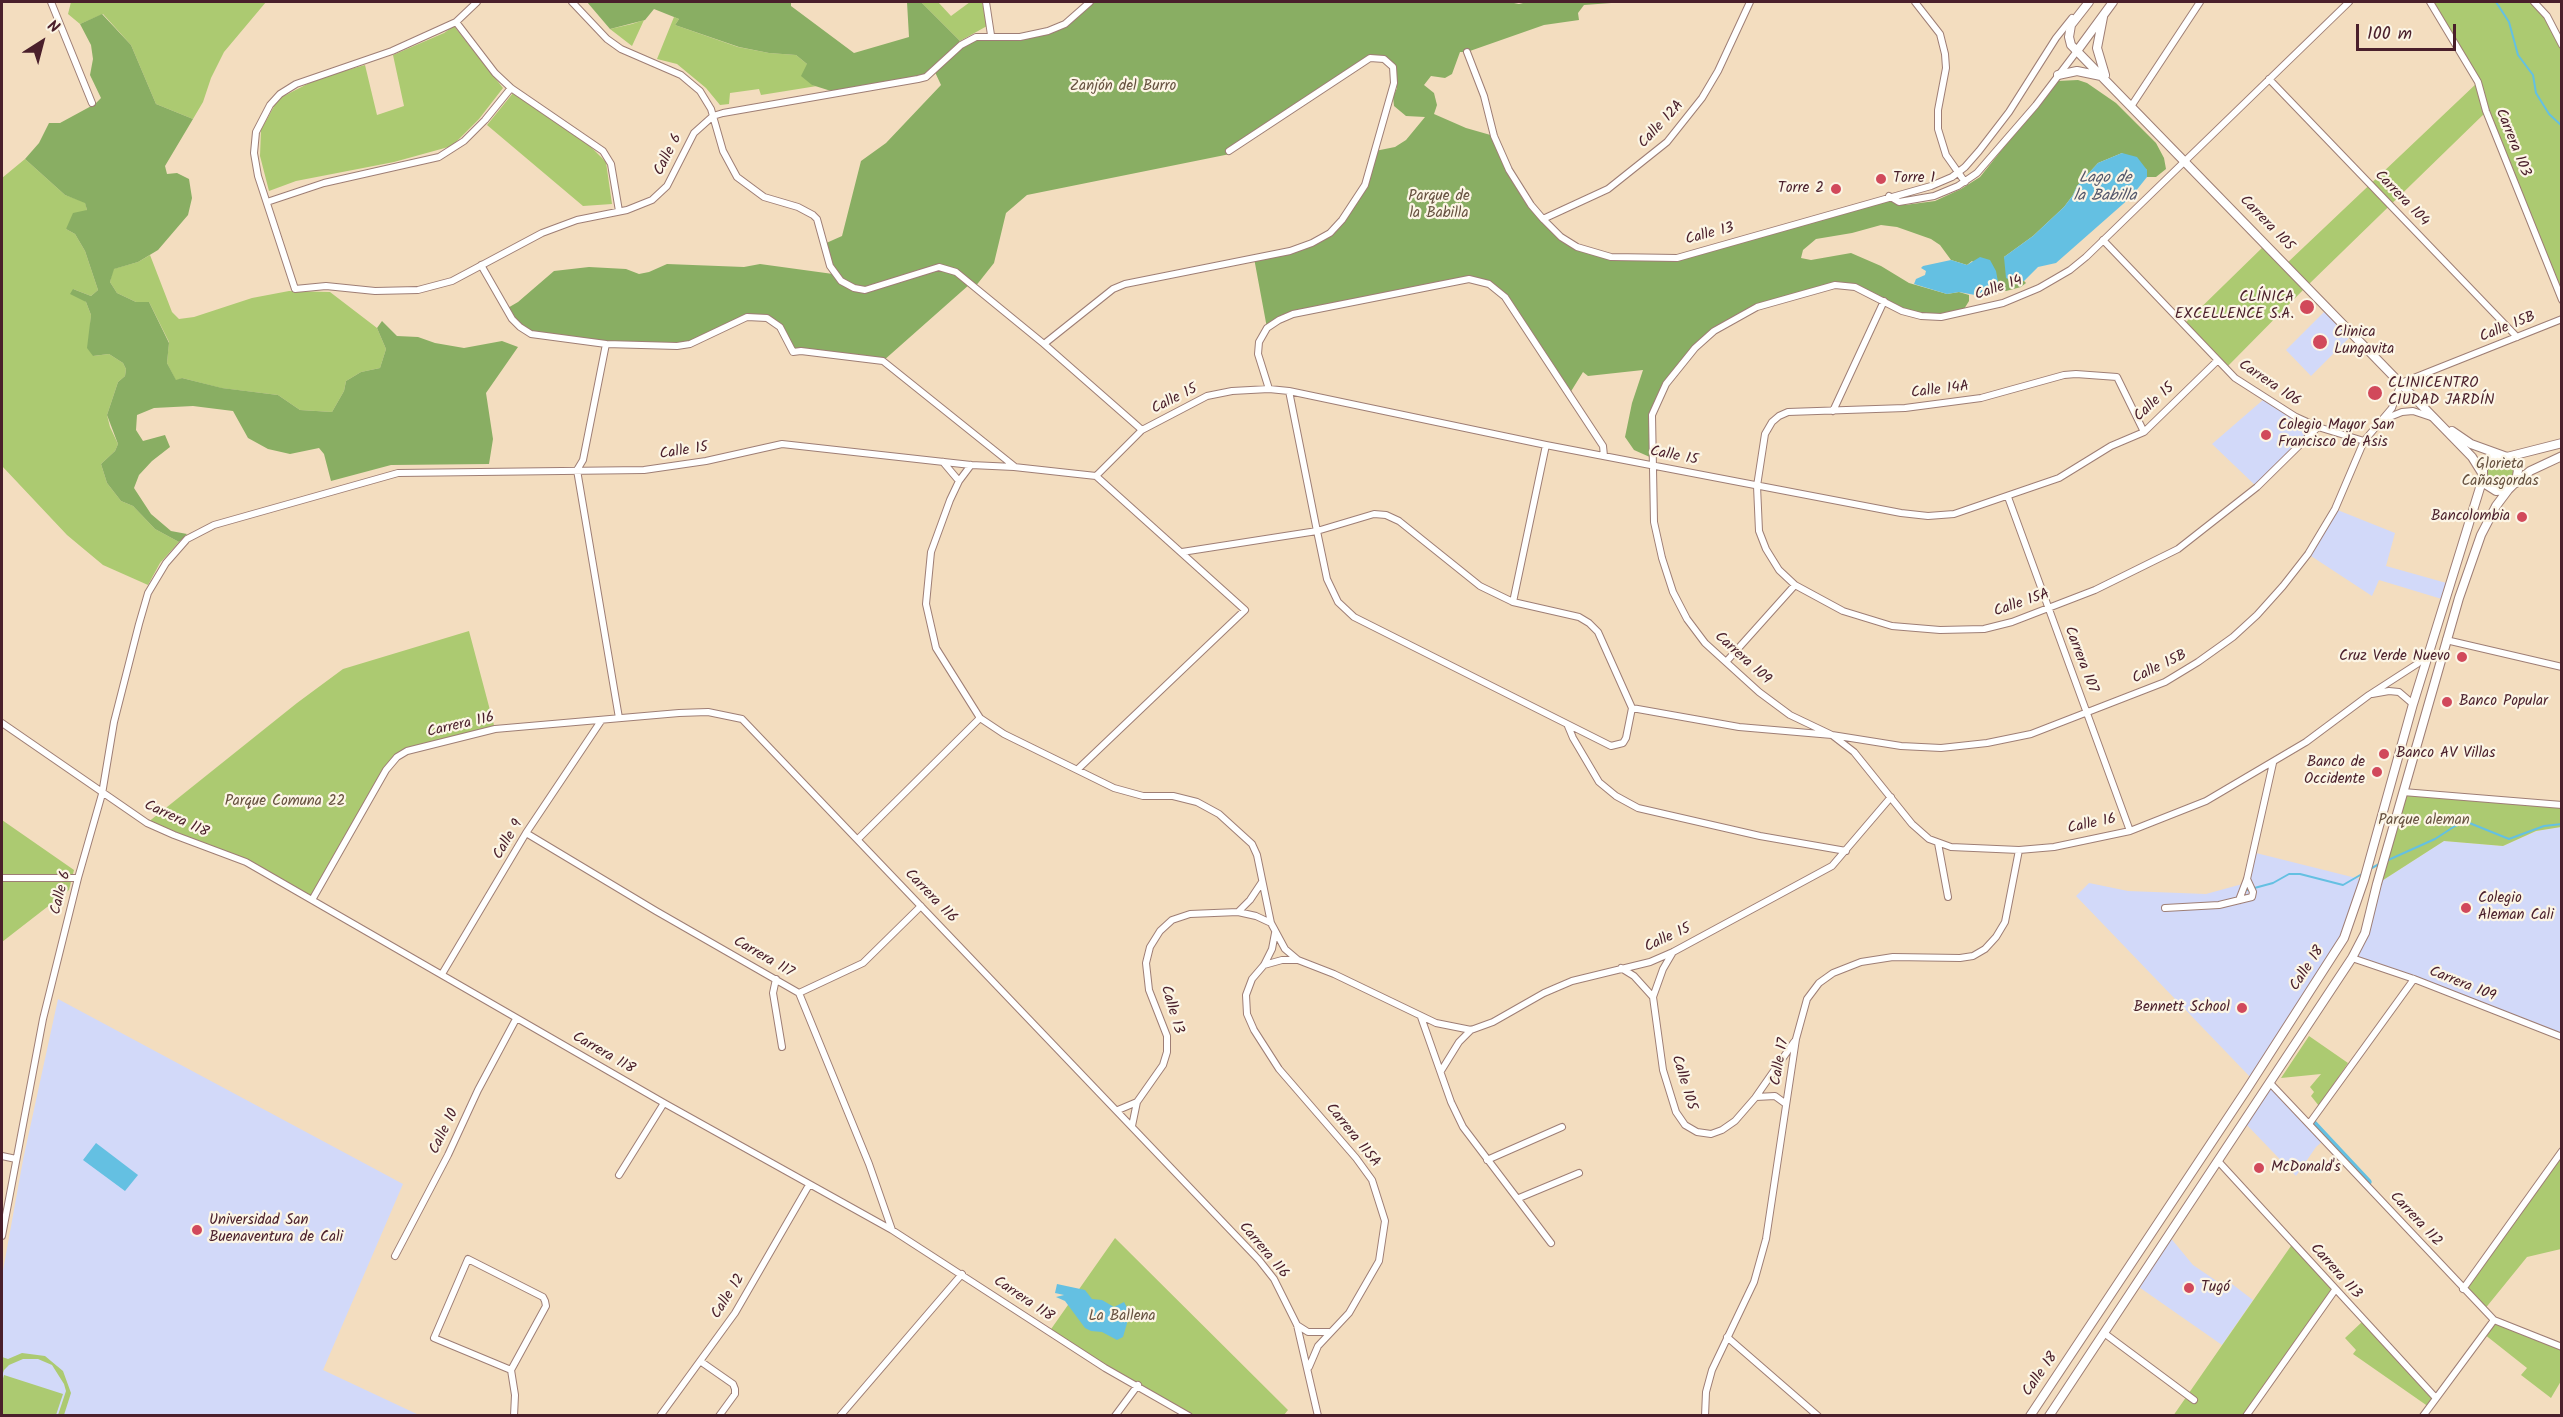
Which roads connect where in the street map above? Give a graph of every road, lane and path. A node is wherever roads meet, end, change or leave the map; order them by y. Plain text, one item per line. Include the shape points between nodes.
1 (51, 2) edge
2 (477, 2) edge
3 (572, 2) edge
4 (986, 2) edge
5 (1090, 2) edge
6 (1750, 2) edge
7 (1916, 2) edge
8 (2113, 2) edge
9 (2200, 2) edge
10 (2349, 2) edge
11 (2430, 2) edge
12 (2534, 2) edge
13 (2085, 3) edge
14 (2103, 17) junction
15 (456, 22) junction
16 (991, 35) junction
17 (2562, 45) edge
18 (2077, 51) junction
19 (1467, 52) dead end
20 (2058, 75) junction
21 (2106, 79) junction
22 (2269, 79) junction
23 (511, 88) junction
24 (92, 103) dead end
25 (2132, 105) junction
26 (713, 116) junction
27 (1229, 151) dead end
28 (2186, 161) junction
29 (1958, 172) junction
30 (1965, 182) junction
31 (1889, 196) junction
32 (267, 202) junction
33 (619, 211) junction
34 (1543, 219) junction
35 (2103, 240) junction
36 (482, 265) junction
37 (2562, 300) edge
38 (1884, 301) junction
39 (2562, 320) edge
40 (2517, 337) junction
41 (606, 344) junction
42 (1044, 344) junction
43 (2217, 361) junction
44 (2401, 383) junction
45 (1269, 390) junction
46 (1290, 391) junction
47 (1833, 411) junction
48 (2435, 418) junction
49 (2383, 419) junction
50 (2318, 427) junction
51 (1142, 430) junction
52 (2144, 432) junction
53 (2364, 441) junction
54 (2562, 443) edge
55 (1546, 445) junction
56 (1604, 456) junction
57 (2505, 456) junction
58 (2562, 456) edge
59 (943, 462) junction
60 (971, 465) junction
61 (1652, 465) junction
62 (1014, 467) junction
63 (578, 470) junction
64 (1096, 476) junction
65 (2482, 476) junction
66 (959, 481) junction
67 (1757, 486) junction
68 (2511, 488) junction
69 (2008, 497) junction
70 (1317, 531) junction
71 (1182, 552) junction
72 (166, 563) joint
73 (1795, 585) junction
74 (1513, 602) junction
75 (2048, 608) junction
76 (2446, 640) junction
77 (2428, 654) junction
78 (1725, 662) junction
79 (2562, 667) edge
80 (2369, 695) junction
81 (2413, 704) junction
82 (1632, 708) junction
83 (2087, 712) junction
84 (620, 718) junction
85 (980, 718) junction
86 (601, 721) junction
87 (2, 723) edge
88 (1568, 726) junction
89 (1832, 735) junction
90 (2273, 763) junction
91 (1078, 769) junction
92 (2403, 792) junction
93 (102, 794) junction
94 (1891, 798) junction
95 (2562, 805) edge
96 (2130, 831) junction
97 (526, 833) junction
98 (858, 839) junction
99 (1938, 843) junction
100 (2019, 850) junction
101 (1846, 851) junction
102 (2, 878) edge
103 (78, 878) junction
104 (2248, 880) junction
105 (1262, 882) junction
106 (1948, 897) dead end
107 (2240, 898) junction
108 (312, 900) junction
109 (921, 906) junction
110 (2165, 908) dead end
111 (1238, 912) junction
112 (1271, 923) junction
113 (1275, 933) junction
114 (1674, 952) junction
115 (2352, 958) junction
116 (1298, 960) junction
117 (1264, 965) junction
118 (1621, 968) junction
119 (442, 974) junction
120 (776, 979) junction
121 (2414, 979) junction
122 (799, 993) junction
123 (1653, 997) junction
124 (1421, 1017) junction
125 (516, 1019) junction
126 (1471, 1030) junction
127 (2562, 1037) edge
128 (1796, 1039) junction
129 (782, 1047) dead end
130 (1441, 1071) junction
131 (2270, 1083) junction
132 (1755, 1098) junction
133 (1137, 1102) junction
134 (664, 1103) junction
135 (1786, 1104) junction
136 (1118, 1110) junction
137 (2309, 1124) junction
138 (1132, 1126) junction
139 (1562, 1127) dead end
140 (2562, 1151) edge
141 (2, 1156) edge
142 (16, 1159) junction
143 (1487, 1160) junction
144 (2218, 1161) junction
145 (1579, 1173) dead end
146 (619, 1175) dead end
147 (809, 1185) junction
148 (1519, 1198) junction
149 (892, 1230) junction
150 (2, 1236) edge
151 (1551, 1243) dead end
152 (395, 1256) dead end
153 (962, 1274) junction
154 (2463, 1289) junction
155 (2335, 1290) junction
156 (2494, 1320) junction
157 (1297, 1325) junction
158 (1329, 1332) junction
159 (2104, 1333) junction
160 (1727, 1337) junction
161 (2562, 1347) edge
162 (699, 1361) junction
163 (1309, 1367) junction
164 (511, 1370) junction
165 (1138, 1385) junction
166 (2435, 1397) junction
167 (2194, 1400) dead end
168 (514, 1416) edge
169 (660, 1416) edge
170 (719, 1416) edge
171 (840, 1416) edge
172 (1115, 1416) edge
173 (1189, 1416) edge
174 (1318, 1416) edge
175 (1705, 1416) edge
176 (1818, 1416) edge
177 (2030, 1416) edge
178 (2049, 1416) edge
179 (2246, 1416) edge
180 (2423, 1416) edge

1 - 24 street
2 - 15 street
3 - 26 street via 621,49 691,82
4 - 16 street
5 - 16 street via 1065,24 1048,31 1020,37
6 - 34 street, Calle 12A via 1702,98 1667,141 1608,189
7 - 29 street via 1940,34 1945,54 1938,129 1946,155
8 - 14 main road, Calle 13
9 - 25 street
10 - 22 street, Calle 14
11 - 37 street, Carrera 103 via 2478,82
12 - 17 street via 2547,16
13 - 18 main road via 2069,30
13 - 29 street, Calle 13 via 2055,38 2003,120 1975,157
14 - 18 main road, Calle 13
14 - 21 main road via 2097,48
15 - 23 street
15 - 32 street via 392,51 296,84 280,94 256,132 254,153
16 - 26 street via 962,45 918,80
18 - 20 street, Calle 13
18 - 21 main road, Carrera 105
19 - 34 street via 1509,170
20 - 21 main road via 2087,71
20 - 30 street, Calle 13 via 1985,165
21 - 25 main road, Carrera 105
22 - 28 street, Calle 14
22 - 40 street, Carrera 104
23 - 32 street via 464,141 439,157 324,183
23 - 33 street via 603,151 611,164
25 - 28 main road, Carrera 105
26 - 33 street, Calle 6 via 694,133 660,194 645,205
26 - 42 street via 723,151 737,177 764,197 808,211 817,219 830,266 841,281 865,290 939,267 948,268
27 - 42 street via 1370,58 1384,59 1393,67 1394,82 1365,185 1330,233 1290,251 1125,284 1113,289
28 - 35 street, Calle 14
28 - 44 main road, Carrera 105
29 - 30 street
29 - 31 street, Calle 13 via 1931,186
30 - 31 street, Calle 13 via 1915,200 1899,202
31 - 34 street, Calle 13 via 1677,258 1611,257 1577,247
32 - 36 street, Calle 6 via 295,289 326,286 418,290 452,281
33 - 36 street, Calle 6 via 542,233
35 - 38 street, Calle 14 via 2053,281 2003,303 1941,317 1911,313
35 - 43 street, Carrera 106
36 - 41 street via 520,327 531,334
38 - 47 street
38 - 61 street, Calle 14 via 1855,287 1828,286 1757,307 1713,331 1679,367 1656,403 1652,416
39 - 40 street, Calle 15B
40 - 44 street, Calle 15B
41 - 62 street via 690,344 747,317 767,318 780,327 793,352 884,361
41 - 63 street
42 - 51 street
43 - 50 street, Carrera 106 via 2265,399
43 - 52 street, Calle 15
44 - 48 main road, Carrera 105
44 - 49 street, Calle 15B via 2392,408
45 - 46 street, Calle 15
45 - 51 street, Calle 15 via 1207,396
45 - 56 street via 1258,354 1259,342 1267,328 1279,320 1469,279 1489,284 1505,297 1603,446
46 - 55 street, Calle 15
46 - 70 street
47 - 52 street, Calle 14A via 1905,408 1981,398 2076,374 2116,377
47 - 67 street, Calle 14A via 1788,412 1772,422 1765,434
48 - 49 street via 2413,411
48 - 57 main road, Carrera 105 via 2471,444
48 - 65 main road, Carrera 105 via 2472,457
49 - 53 street, Calle 15B
50 - 53 street, Carrera 106
50 - 75 street, Calle 15A via 2257,486 2178,549 2095,590
51 - 64 street, Calle 15
52 - 69 street, Calle 15 via 2111,446 2059,478
53 - 83 street, Calle 15B via 2318,538 2257,615 2198,662 2165,682
54 - 57 main road
55 - 56 street, Calle 15
55 - 74 street
56 - 61 street, Calle 15
57 - 65 main road via 2488,460
57 - 68 main road via 2518,470
58 - 68 main road via 2530,471
59 - 60 street, Calle 15
59 - 63 street, Calle 15 via 782,444 644,470
59 - 66 street
60 - 62 street, Calle 15
60 - 66 street
61 - 67 street, Calle 15
61 - 78 street, Carrera 109 via 1654,522 1673,592 1687,619
62 - 64 street, Calle 15
63 - 72 street, Calle 15 via 398,473 214,525 187,539
63 - 84 street
64 - 71 street
65 - 68 main road via 2490,489 2502,492
65 - 77 main road, Calle 18
66 - 85 street via 931,552 926,604 936,648
67 - 69 street, Calle 15 via 1928,516 1954,514
67 - 73 street, Calle 15A via 1759,531 1779,570
68 - 76 main road, Calle 18 via 2481,535
69 - 75 street, Carrera 107
70 - 71 street
70 - 74 street via 1374,514 1386,515 1480,586
70 - 88 street via 1327,579 1338,602 1354,617
71 - 91 street via 1245,610
72 - 93 street, Calle 6 via 148,593 139,624 114,722
73 - 75 street, Calle 15A via 1844,610 1892,626 1984,629
73 - 78 street
74 - 82 street via 1589,622 1598,632
75 - 83 street, Carrera 107
76 - 79 street
76 - 92 main road, Calle 18
77 - 80 street, Calle 16
77 - 81 main road, Calle 18
78 - 89 street, Carrera 109 via 1790,715
80 - 81 street via 2399,692
80 - 90 street, Calle 16
81 - 177 main road, Calle 18 via 2364,880 2338,948
82 - 88 street via 1626,738 1617,746
82 - 89 street via 1739,727
83 - 89 street, Calle 15B via 2031,734 1941,748
83 - 96 street, Carrera 107
84 - 86 street, Carrera 116
84 - 98 street, Carrera 116 via 708,712 742,718
85 - 91 street via 1004,734
85 - 98 street
86 - 97 street, Calle 9
86 - 108 street, Carrera 116 via 495,729 407,751 397,757
87 - 93 street, Carrera 118
88 - 101 street via 1599,782 1638,808
89 - 94 street, Calle 16 via 1865,762
90 - 96 street, Calle 16 via 2206,801
90 - 104 street
91 - 105 street via 1113,788 1143,796 1173,796 1197,802 1219,814 1252,844
92 - 95 street
92 - 115 main road, Calle 18 via 2365,933
93 - 103 street, Calle 6
93 - 108 street, Carrera 118 via 147,823 246,862
94 - 99 street, Calle 16 via 1912,824
94 - 101 street, Calle 15
96 - 100 street, Calle 16
97 - 119 street, Calle 9
97 - 120 street, Carrera 117
98 - 109 street, Carrera 116
99 - 100 street, Calle 16 via 1974,850
99 - 106 street
100 - 128 street, Calle 17 via 2004,922 1985,949 1960,958 1893,957 1861,962 1833,973 1819,983 1808,999
101 - 114 street, Calle 15 via 1833,866
102 - 103 street
103 - 142 street, Calle 6 via 43,1019
104 - 107 street
104 - 107 street via 2252,897
105 - 111 street
105 - 112 street
107 - 110 street via 2219,904
108 - 119 street, Carrera 118
109 - 122 street via 862,963
109 - 136 street, Carrera 116
111 - 112 street, Calle 13
111 - 133 street, Calle 13 via 1190,914 1172,920 1150,947 1146,963 1149,990 1167,1036 1167,1052 1163,1065
112 - 113 street
113 - 116 street
113 - 117 street, Carrera 115A
114 - 118 street, Calle 15
114 - 123 street, Calle 105
115 - 121 street, Carrera 109
115 - 131 main road, Calle 18
116 - 117 street
116 - 124 street
117 - 158 street, Carrera 115A via 1252,979 1246,995 1247,1014 1254,1030 1279,1069 1372,1180 1385,1221 1379,1262 1349,1313
118 - 123 street
118 - 126 street, Calle 15 via 1572,981
119 - 125 street, Carrera 118
120 - 122 street, Carrera 117
120 - 129 street via 773,993
121 - 127 street, Carrera 109
121 - 137 street
122 - 149 street, Carrera 117
123 - 132 street, Calle 105 via 1663,1070 1676,1112 1685,1125 1711,1134 1722,1130
124 - 126 street via 1451,1028
124 - 130 street
125 - 134 street, Carrera 118
125 - 152 street, Calle 10
126 - 130 street
128 - 132 street, Calle 105
128 - 135 street, Calle 17
130 - 143 street via 1462,1127
131 - 137 street, Carrera 112
131 - 144 main road, Calle 18
132 - 135 street via 1775,1096
133 - 136 street
133 - 138 street, Calle 13
134 - 146 street
134 - 147 street, Carrera 118
135 - 160 street, Calle 17 via 1766,1239 1754,1282
136 - 138 street, Carrera 116
137 - 154 street, Carrera 112
138 - 157 street, Carrera 116 via 1274,1279
139 - 143 street
140 - 154 street
141 - 142 street
142 - 150 street, Calle 6
143 - 148 street
144 - 155 street, Carrera 113
144 - 159 main road, Calle 18
145 - 148 street
147 - 149 street, Carrera 118
147 - 162 street, Calle 12 via 735,1313
148 - 151 street
149 - 153 street, Carrera 118
153 - 165 street, Carrera 118 via 1105,1368
153 - 171 street
154 - 156 street, Carrera 112
155 - 166 street, Carrera 113
155 - 179 street
156 - 161 street, Carrera 112
156 - 166 street
157 - 158 street via 1308,1332
157 - 163 street, Carrera 116
158 - 163 street
159 - 167 street
159 - 178 main road, Calle 18
160 - 175 street, Calle 17 via 1712,1370
160 - 176 street
162 - 169 street, Calle 12
162 - 170 street via 735,1389
163 - 174 street, Carrera 116
164 - 164 street via 546,1306 545,1301 468,1259 434,1338
164 - 168 street
165 - 172 street
165 - 173 street, Carrera 118
166 - 180 street

